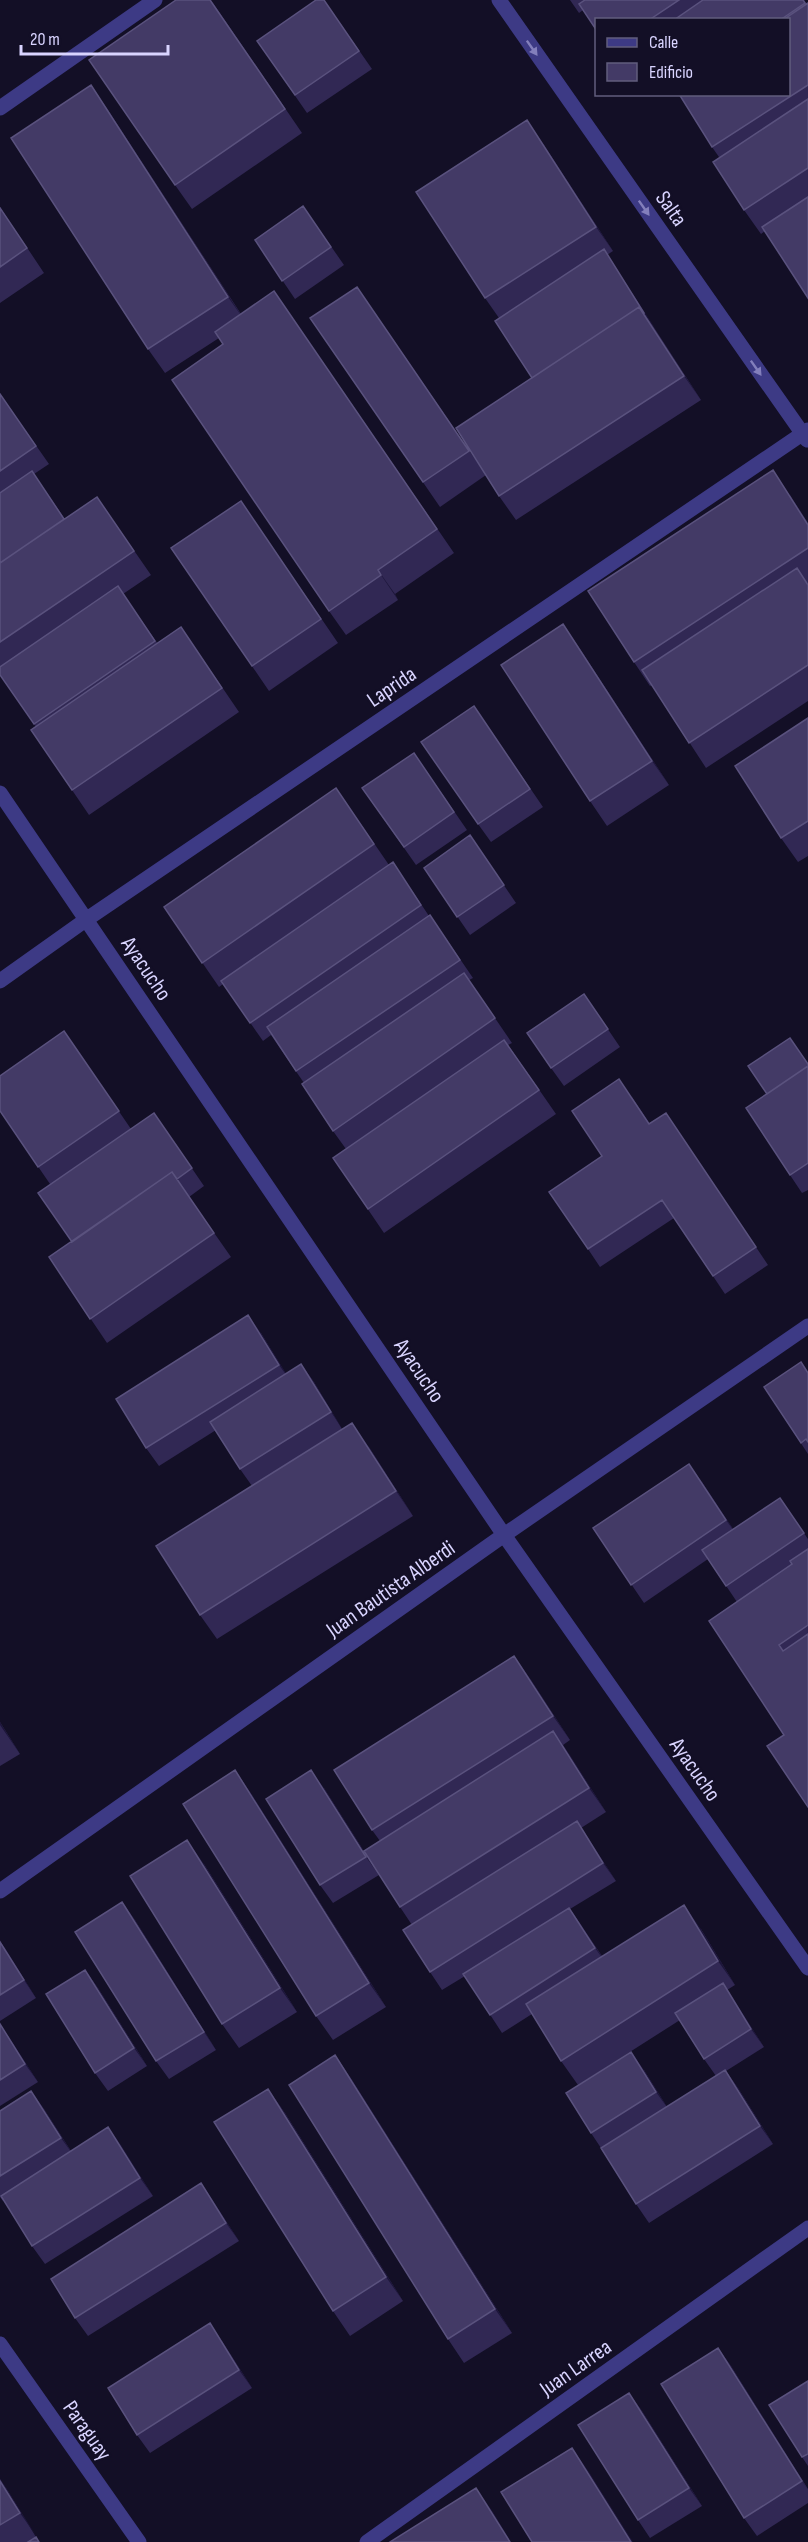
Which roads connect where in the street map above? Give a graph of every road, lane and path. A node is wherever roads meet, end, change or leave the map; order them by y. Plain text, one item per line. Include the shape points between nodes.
1 (155, 0) edge
2 (499, 0) edge
3 (0, 108) edge
4 (806, 435) edge
5 (0, 793) edge
6 (87, 919) junction
7 (0, 981) edge
8 (808, 1326) edge
9 (504, 1535) junction
10 (0, 1891) edge
11 (808, 1968) edge
12 (808, 2228) edge
13 (0, 2344) edge
14 (139, 2542) edge
15 (367, 2542) edge

1 - 3 street
2 -> 4 street, Salta
4 - 6 street, Laprida
5 - 6 street, Ayacucho
6 - 7 street, Laprida
6 - 9 street, Ayacucho
8 - 9 street, Juan Bautista Alberdi
9 - 10 street, Juan Bautista Alberdi
9 - 11 street, Ayacucho
12 - 15 street, Juan Larrea
13 - 14 street, Paraguay

